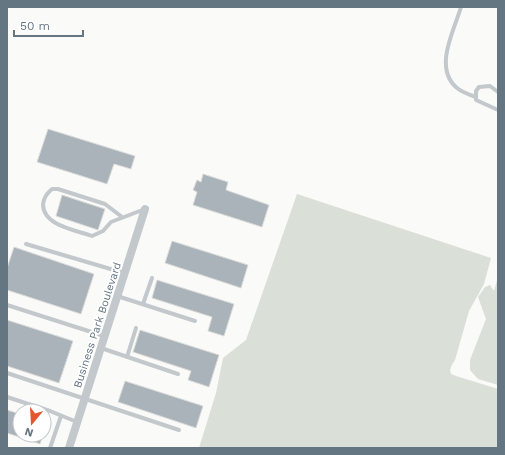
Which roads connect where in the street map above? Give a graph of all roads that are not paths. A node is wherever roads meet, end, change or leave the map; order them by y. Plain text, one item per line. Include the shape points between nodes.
1 (461, 7) edge
2 (498, 92) edge
3 (476, 97) junction
4 (498, 110) edge
5 (145, 209) joint
6 (122, 217) junction
7 (26, 244) dead end
8 (125, 273) junction
9 (152, 278) dead end
10 (117, 296) junction
11 (143, 304) junction
12 (7, 305) edge
13 (195, 321) dead end
14 (136, 328) dead end
15 (104, 337) junction
16 (101, 348) junction
17 (127, 357) junction
18 (7, 373) edge
19 (178, 374) dead end
20 (7, 397) edge
21 (85, 398) junction
22 (60, 416) junction
23 (77, 423) junction
24 (178, 430) dead end
25 (50, 448) edge
26 (69, 448) edge

1 - 3 lane via 445,58 447,76 457,88
2 - 3 lane via 490,86 479,87
3 - 4 lane via 476,100
5 - 6 lane
5 - 8 street, Business Park Boulevard
6 - 6 lane via 111,222 99,234 92,236 49,219 45,213 44,200 52,189 58,189 105,204
7 - 8 lane
8 - 10 street, Business Park Boulevard
9 - 11 lane
10 - 11 lane
10 - 15 street, Business Park Boulevard
11 - 13 lane
12 - 15 lane
14 - 17 lane
15 - 16 street, Business Park Boulevard
16 - 17 lane
16 - 21 street, Business Park Boulevard
17 - 19 lane
18 - 21 lane
20 - 22 lane
21 - 23 street, Business Park Boulevard
21 - 24 lane
22 - 23 lane
22 - 25 lane
23 - 26 street, Business Park Boulevard

